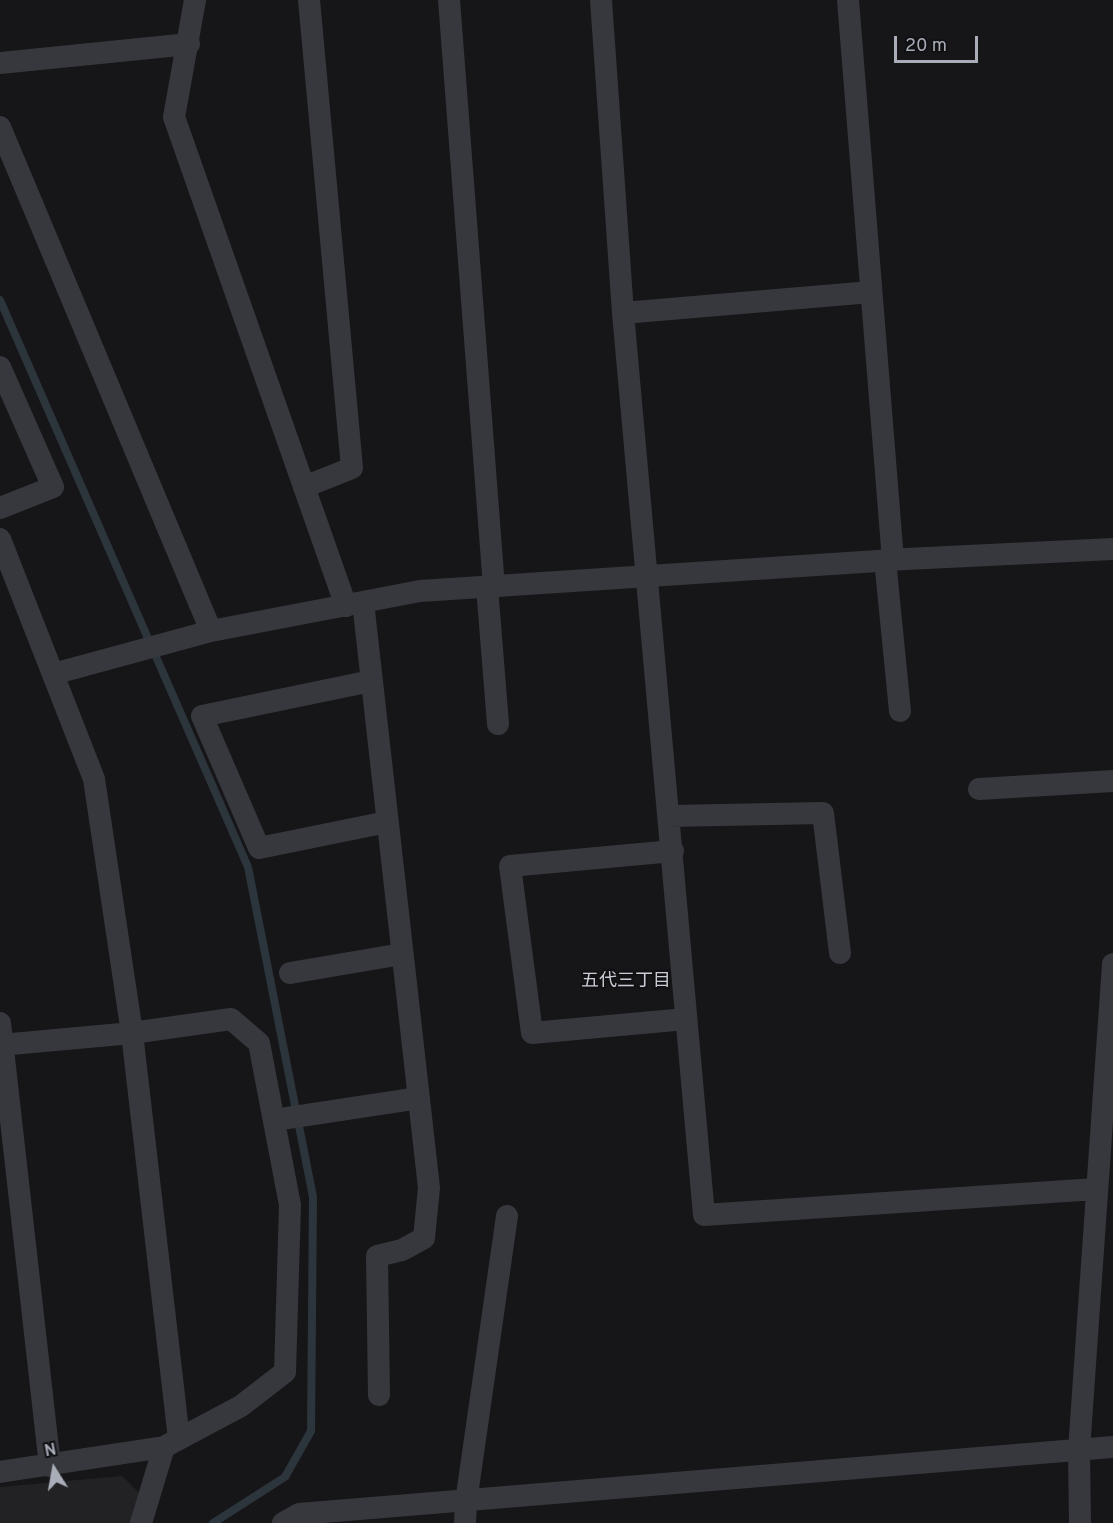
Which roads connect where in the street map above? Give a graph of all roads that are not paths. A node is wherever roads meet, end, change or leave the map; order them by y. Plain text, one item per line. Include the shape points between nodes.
1 (195, 0) edge
2 (309, 0) edge
3 (449, 0) edge
4 (601, 0) edge
5 (848, 0) edge
6 (189, 44) junction
7 (0, 63) edge
8 (0, 127) edge
9 (871, 292) junction
10 (623, 313) junction
11 (0, 367) edge
12 (304, 487) junction
13 (0, 507) edge
14 (0, 539) edge
15 (1113, 549) edge
16 (885, 560) junction
17 (648, 575) junction
18 (490, 587) junction
19 (354, 604) junction
20 (211, 631) junction
21 (53, 674) junction
22 (371, 681) junction
23 (900, 711) dead end
24 (498, 724) dead end
25 (1113, 781) edge
26 (979, 789) dead end
27 (670, 816) junction
28 (387, 822) junction
29 (673, 850) junction
30 (840, 953) dead end
31 (402, 954) junction
32 (1113, 964) edge
33 (290, 973) dead end
34 (686, 1019) junction
35 (132, 1033) junction
36 (1, 1037) edge
37 (419, 1098) junction
38 (1108, 1112) edge
39 (274, 1120) junction
40 (1096, 1189) junction
41 (507, 1216) dead end
42 (379, 1395) dead end
43 (171, 1443) junction
44 (1113, 1447) edge
45 (1079, 1450) junction
46 (50, 1466) junction
47 (0, 1472) edge
48 (465, 1512) edge
49 (141, 1523) edge
50 (283, 1523) edge
51 (1080, 1523) edge

1 - 6 street
2 - 12 street via 352,468
3 - 18 street
4 - 10 street
5 - 9 street
6 - 7 street
6 - 12 street via 174,117
8 - 20 street
9 - 10 street
9 - 16 street via 893,560
10 - 17 street
11 - 13 street via 53,487
12 - 19 street
14 - 21 street
15 - 16 street
16 - 17 street
16 - 23 street
17 - 18 street
17 - 27 street
18 - 19 street via 420,591
18 - 24 street
19 - 20 street
19 - 22 street
20 - 21 street
21 - 35 street via 94,779
22 - 28 street
22 - 28 street via 202,716 259,848
25 - 26 street
27 - 29 street
27 - 30 street via 823,813
28 - 31 street
29 - 34 street
29 - 34 street via 510,866 532,1033
31 - 33 street
31 - 37 street
32 - 38 street
34 - 40 street via 704,1215
35 - 36 street
35 - 39 street via 231,1019 259,1043
35 - 43 street
36 - 46 street
37 - 39 street
37 - 42 street via 429,1188 424,1238 402,1250 378,1256
38 - 40 street
39 - 43 street via 290,1205 285,1372 241,1406
40 - 45 street
41 - 48 street
43 - 46 street
43 - 49 street
44 - 45 street
45 - 48 street
45 - 51 street
46 - 47 street
48 - 50 street via 299,1514

